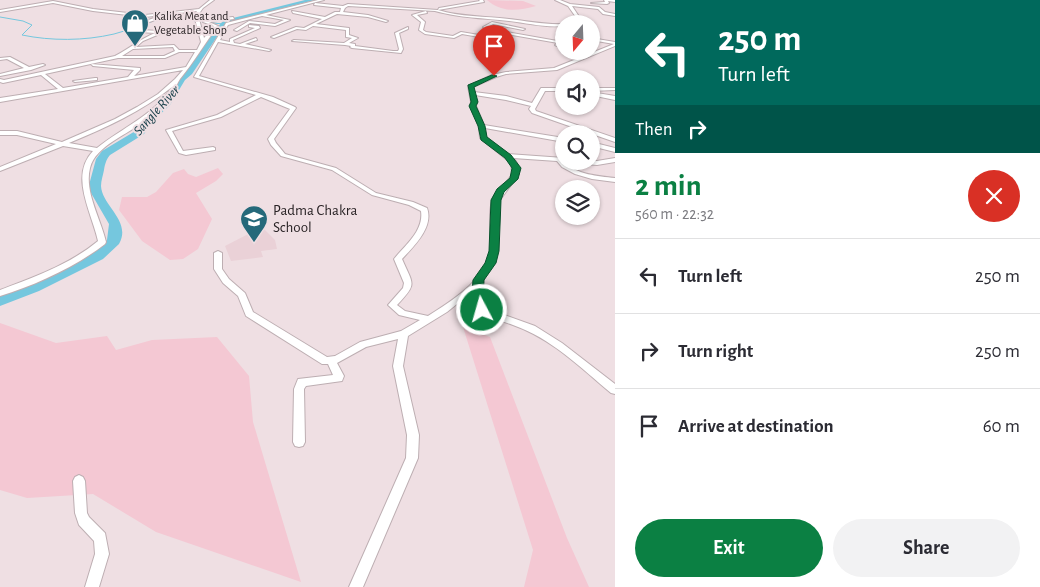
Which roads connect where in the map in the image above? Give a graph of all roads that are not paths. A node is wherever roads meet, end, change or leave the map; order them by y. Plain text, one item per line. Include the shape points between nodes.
1 (212, 0) edge
2 (235, 0) edge
3 (283, 0) edge
4 (322, 0) edge
5 (481, 0) edge
6 (557, 0) edge
7 (253, 1) edge
8 (615, 1) edge
9 (297, 2) junction
10 (304, 2) edge
11 (582, 2) dead end
12 (247, 5) dead end
13 (569, 5) junction
14 (373, 6) junction
15 (343, 7) junction
16 (380, 7) junction
17 (200, 10) junction
18 (435, 10) junction
19 (0, 11) edge
20 (293, 12) dead end
21 (371, 12) dead end
22 (341, 13) junction
23 (386, 13) dead end
24 (261, 15) junction
25 (576, 15) edge
26 (615, 15) edge
27 (151, 16) junction
28 (196, 16) joint
29 (474, 17) junction
30 (324, 18) junction
31 (386, 22) dead end
32 (492, 23) junction
33 (243, 25) junction
34 (312, 25) junction
35 (555, 25) edge
36 (259, 27) junction
37 (407, 28) dead end
38 (523, 29) dead end
39 (236, 30) dead end
40 (495, 31) junction
41 (252, 34) dead end
42 (273, 37) dead end
43 (256, 39) dead end
44 (159, 41) dead end
45 (218, 41) junction
46 (294, 41) dead end
47 (555, 41) edge
48 (600, 41) edge
49 (204, 42) junction
50 (232, 42) junction
51 (266, 43) dead end
52 (241, 44) junction
53 (345, 44) junction
54 (615, 44) edge
55 (161, 47) junction
56 (256, 48) junction
57 (130, 50) junction
58 (269, 50) dead end
59 (177, 51) junction
60 (198, 51) junction
61 (1, 53) edge
62 (116, 57) junction
63 (8, 58) junction
64 (0, 59) edge
65 (102, 61) junction
66 (88, 63) junction
67 (128, 63) dead end
68 (43, 65) dead end
69 (29, 68) junction
70 (187, 68) junction
71 (58, 70) junction
72 (41, 73) junction
73 (65, 74) dead end
74 (0, 75) edge
75 (127, 79) junction
76 (177, 80) junction
77 (3, 83) edge
78 (107, 83) junction
79 (84, 86) junction
80 (615, 89) edge
81 (63, 90) junction
82 (555, 90) edge
83 (600, 90) edge
84 (472, 93) junction
85 (600, 94) edge
86 (261, 95) junction
87 (615, 98) edge
88 (0, 100) edge
89 (534, 105) junction
90 (482, 126) junction
91 (0, 133) edge
92 (555, 138) edge
93 (615, 140) edge
94 (62, 144) junction
95 (600, 146) edge
96 (213, 149) dead end
97 (99, 150) junction
98 (615, 150) edge
99 (508, 156) junction
100 (555, 159) edge
101 (615, 160) edge
102 (600, 162) edge
103 (0, 169) edge
104 (570, 170) edge
105 (615, 180) edge
106 (218, 253) dead end
107 (478, 280) junction
108 (0, 293) edge
109 (428, 319) junction
110 (404, 334) junction
111 (331, 361) junction
112 (615, 390) edge
113 (299, 442) dead end
114 (79, 481) dead end
115 (92, 587) edge
116 (356, 587) edge

1 - 17 street
2 - 7 street
3 - 9 street
4 - 10 street
5 - 18 street
6 - 13 street
7 - 12 street
8 - 11 street
9 - 10 street
9 - 49 street via 234,18 204,21 216,26
10 - 15 street
10 - 24 street
13 - 25 street
13 - 26 street via 599,8 604,13
14 - 15 street
14 - 16 street
14 - 21 street
15 - 22 street
16 - 18 street
16 - 23 street via 380,12
17 - 27 street
17 - 28 street
18 - 29 street
18 - 40 street via 414,15 423,22 421,30 425,33 454,37 461,33 479,36
19 - 27 street via 53,2
20 - 30 street
22 - 30 street
22 - 31 street
24 - 33 street via 288,20 277,25 250,21
24 - 45 street via 227,24
27 - 57 street via 158,18 133,28 161,32 142,40
28 - 49 street
29 - 32 street via 474,21
29 - 35 street
30 - 34 street
32 - 38 street
32 - 40 street via 485,27
33 - 36 street
33 - 39 street
34 - 42 street
34 - 53 street via 348,30 347,36 356,38
36 - 41 street via 266,28
36 - 50 street
37 - 53 street via 397,33 399,52 352,48 354,45
40 - 47 street
43 - 52 street
44 - 55 street
45 - 50 street
45 - 86 street via 196,77
46 - 53 street
48 - 54 street
49 - 60 street
50 - 52 street
51 - 56 street
52 - 56 street
54 - 84 street via 555,69 494,76 470,86
55 - 57 street
55 - 59 street via 174,46
56 - 58 street
57 - 59 street
57 - 62 street
59 - 60 street
59 - 62 street via 165,57
60 - 70 street
61 - 63 street
62 - 65 street
63 - 64 street
63 - 69 street
65 - 66 street
65 - 67 street
66 - 71 street
66 - 75 street via 138,69
68 - 69 street
69 - 74 street
70 - 75 street
70 - 76 street
71 - 72 street
71 - 73 street
72 - 77 street
72 - 81 street
75 - 78 street
76 - 94 street via 138,109
76 - 97 street via 166,99 134,127
78 - 79 street
78 - 79 street via 108,77 73,79
79 - 81 street
80 - 83 street
81 - 88 street
82 - 89 street via 543,89
84 - 89 street
84 - 90 street via 473,106
85 - 87 street
86 - 96 street via 219,116 169,130 181,152
86 - 109 street via 294,108 271,138 283,155 334,169 374,194 411,203 424,210 420,232 398,259 408,283 407,289 392,305 402,313
89 - 93 street via 534,112
90 - 92 street
90 - 99 street via 484,138
91 - 94 street via 17,133
94 - 97 street
94 - 103 street
95 - 98 street
97 - 108 street via 86,169 86,192 102,242 90,253 50,274
99 - 100 street
99 - 107 street via 516,168 514,179 500,191 496,200 494,251 491,263
101 - 102 street
104 - 105 street
106 - 111 street via 218,269 242,295 250,314 319,358
107 - 109 street via 454,303
107 - 112 street via 477,305 482,310 532,328
109 - 110 street
110 - 111 street via 363,344
110 - 116 street via 398,366 413,435 412,458
111 - 113 street via 338,378 302,382
114 - 115 street via 81,513 100,538 102,554

